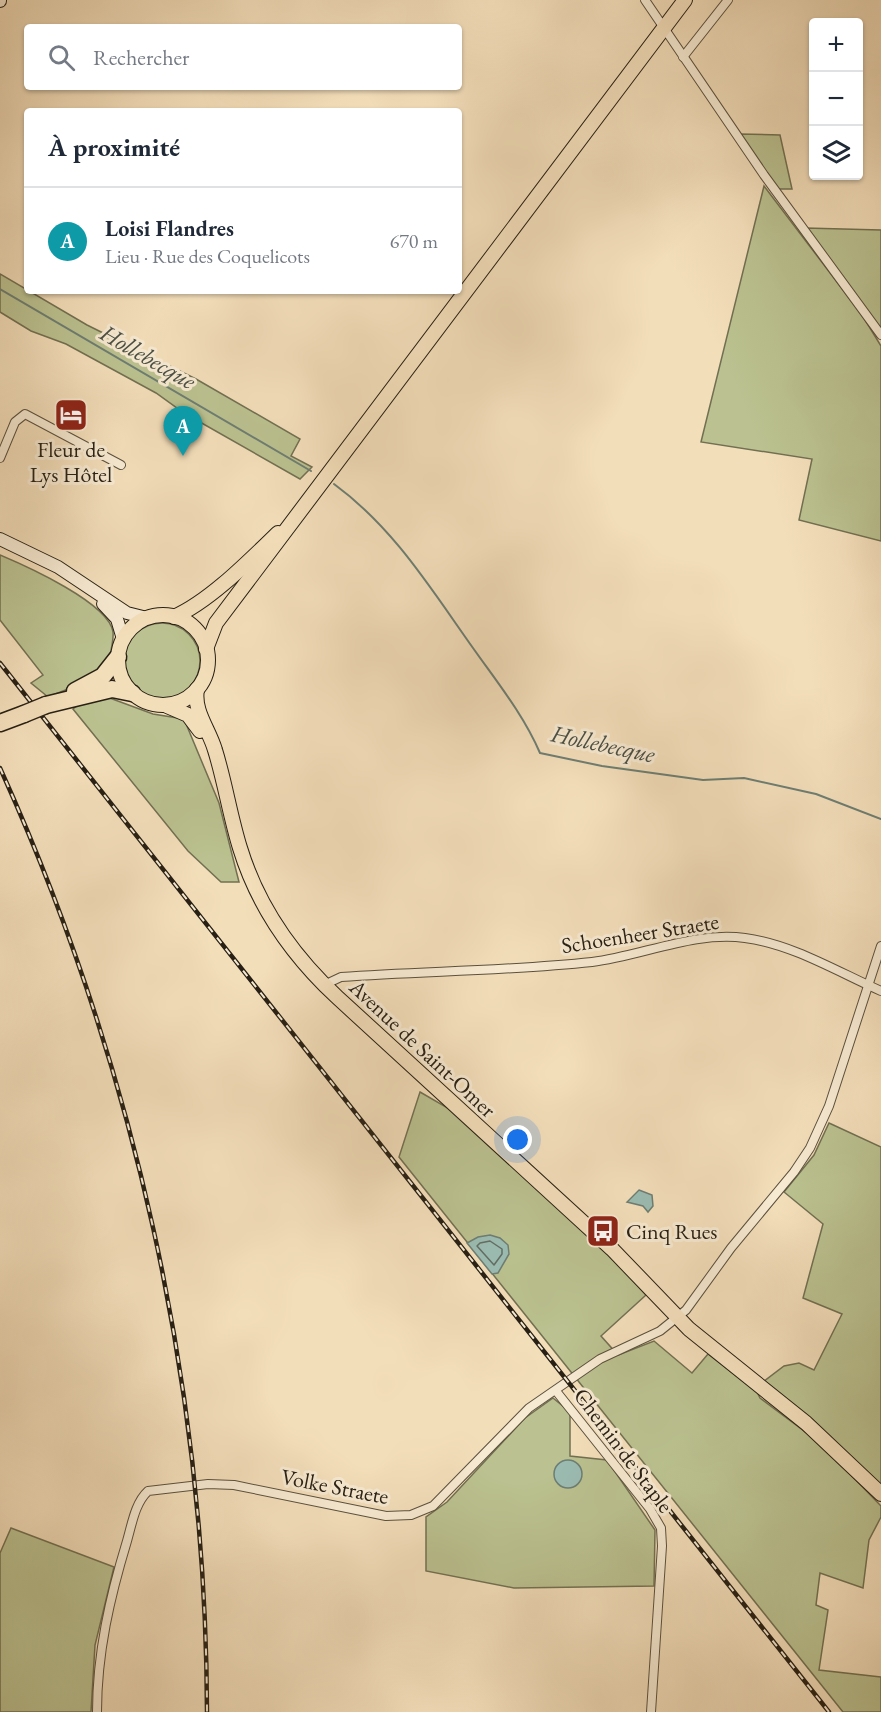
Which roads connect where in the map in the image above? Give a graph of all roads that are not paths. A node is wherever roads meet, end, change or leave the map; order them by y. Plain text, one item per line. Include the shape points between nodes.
1 (645, 0) edge
2 (686, 0) edge
3 (728, 0) edge
4 (664, 28) junction
5 (683, 57) junction
6 (881, 335) edge
7 (0, 458) edge
8 (120, 465) dead end
9 (310, 499) junction
10 (0, 539) edge
11 (0, 546) edge
12 (174, 617) junction
13 (147, 618) junction
14 (123, 639) junction
15 (206, 649) junction
16 (118, 657) junction
17 (197, 689) junction
18 (132, 693) junction
19 (46, 705) junction
20 (165, 705) junction
21 (0, 723) edge
22 (221, 778) junction
23 (881, 946) edge
24 (324, 985) junction
25 (868, 985) junction
26 (881, 991) edge
27 (678, 1318) junction
28 (556, 1391) junction
29 (881, 1494) edge
30 (97, 1712) edge
31 (651, 1712) edge

1 - 4 street
2 - 4 main road
3 - 5 street
4 - 5 street
4 - 9 main road
5 - 6 street
7 - 8 street via 15,422 25,414
9 - 12 main road via 241,567
9 - 15 main road via 214,627
10 - 13 main road via 58,567 127,613
11 - 14 main road via 52,571 101,603 117,619
12 - 13 main road
12 - 15 main road via 193,627
13 - 14 main road
14 - 16 main road
15 - 17 main road via 206,670
16 - 18 main road via 121,677
16 - 19 highway via 103,676
17 - 20 main road via 182,701
17 - 22 main road, Avenue de Saint-Omer via 197,704 216,752
18 - 19 highway via 112,690
18 - 20 main road via 149,703
19 - 21 highway, bridge
20 - 22 main road, Avenue de Saint-Omer via 184,712 194,721
22 - 24 main road, Avenue de Saint-Omer via 240,849 258,894 286,941
23 - 25 street, Volke Straete
24 - 25 street, Schoenheer Straete via 341,977 591,962 696,940 732,937 775,945
24 - 27 main road, Avenue de Saint-Omer via 605,1243
25 - 26 street, Schoenheer Straete
25 - 27 street, Volke Straete via 826,1113 810,1148
27 - 28 street, Volke Straete via 649,1337 600,1359
27 - 29 main road, Avenue de Saint-Omer via 719,1356 806,1424
28 - 30 street, Volke Straete via 521,1415 438,1503 411,1515 380,1515 220,1484 148,1491 137,1508 109,1606 98,1665
28 - 31 street, Chemin de Staple via 661,1528

